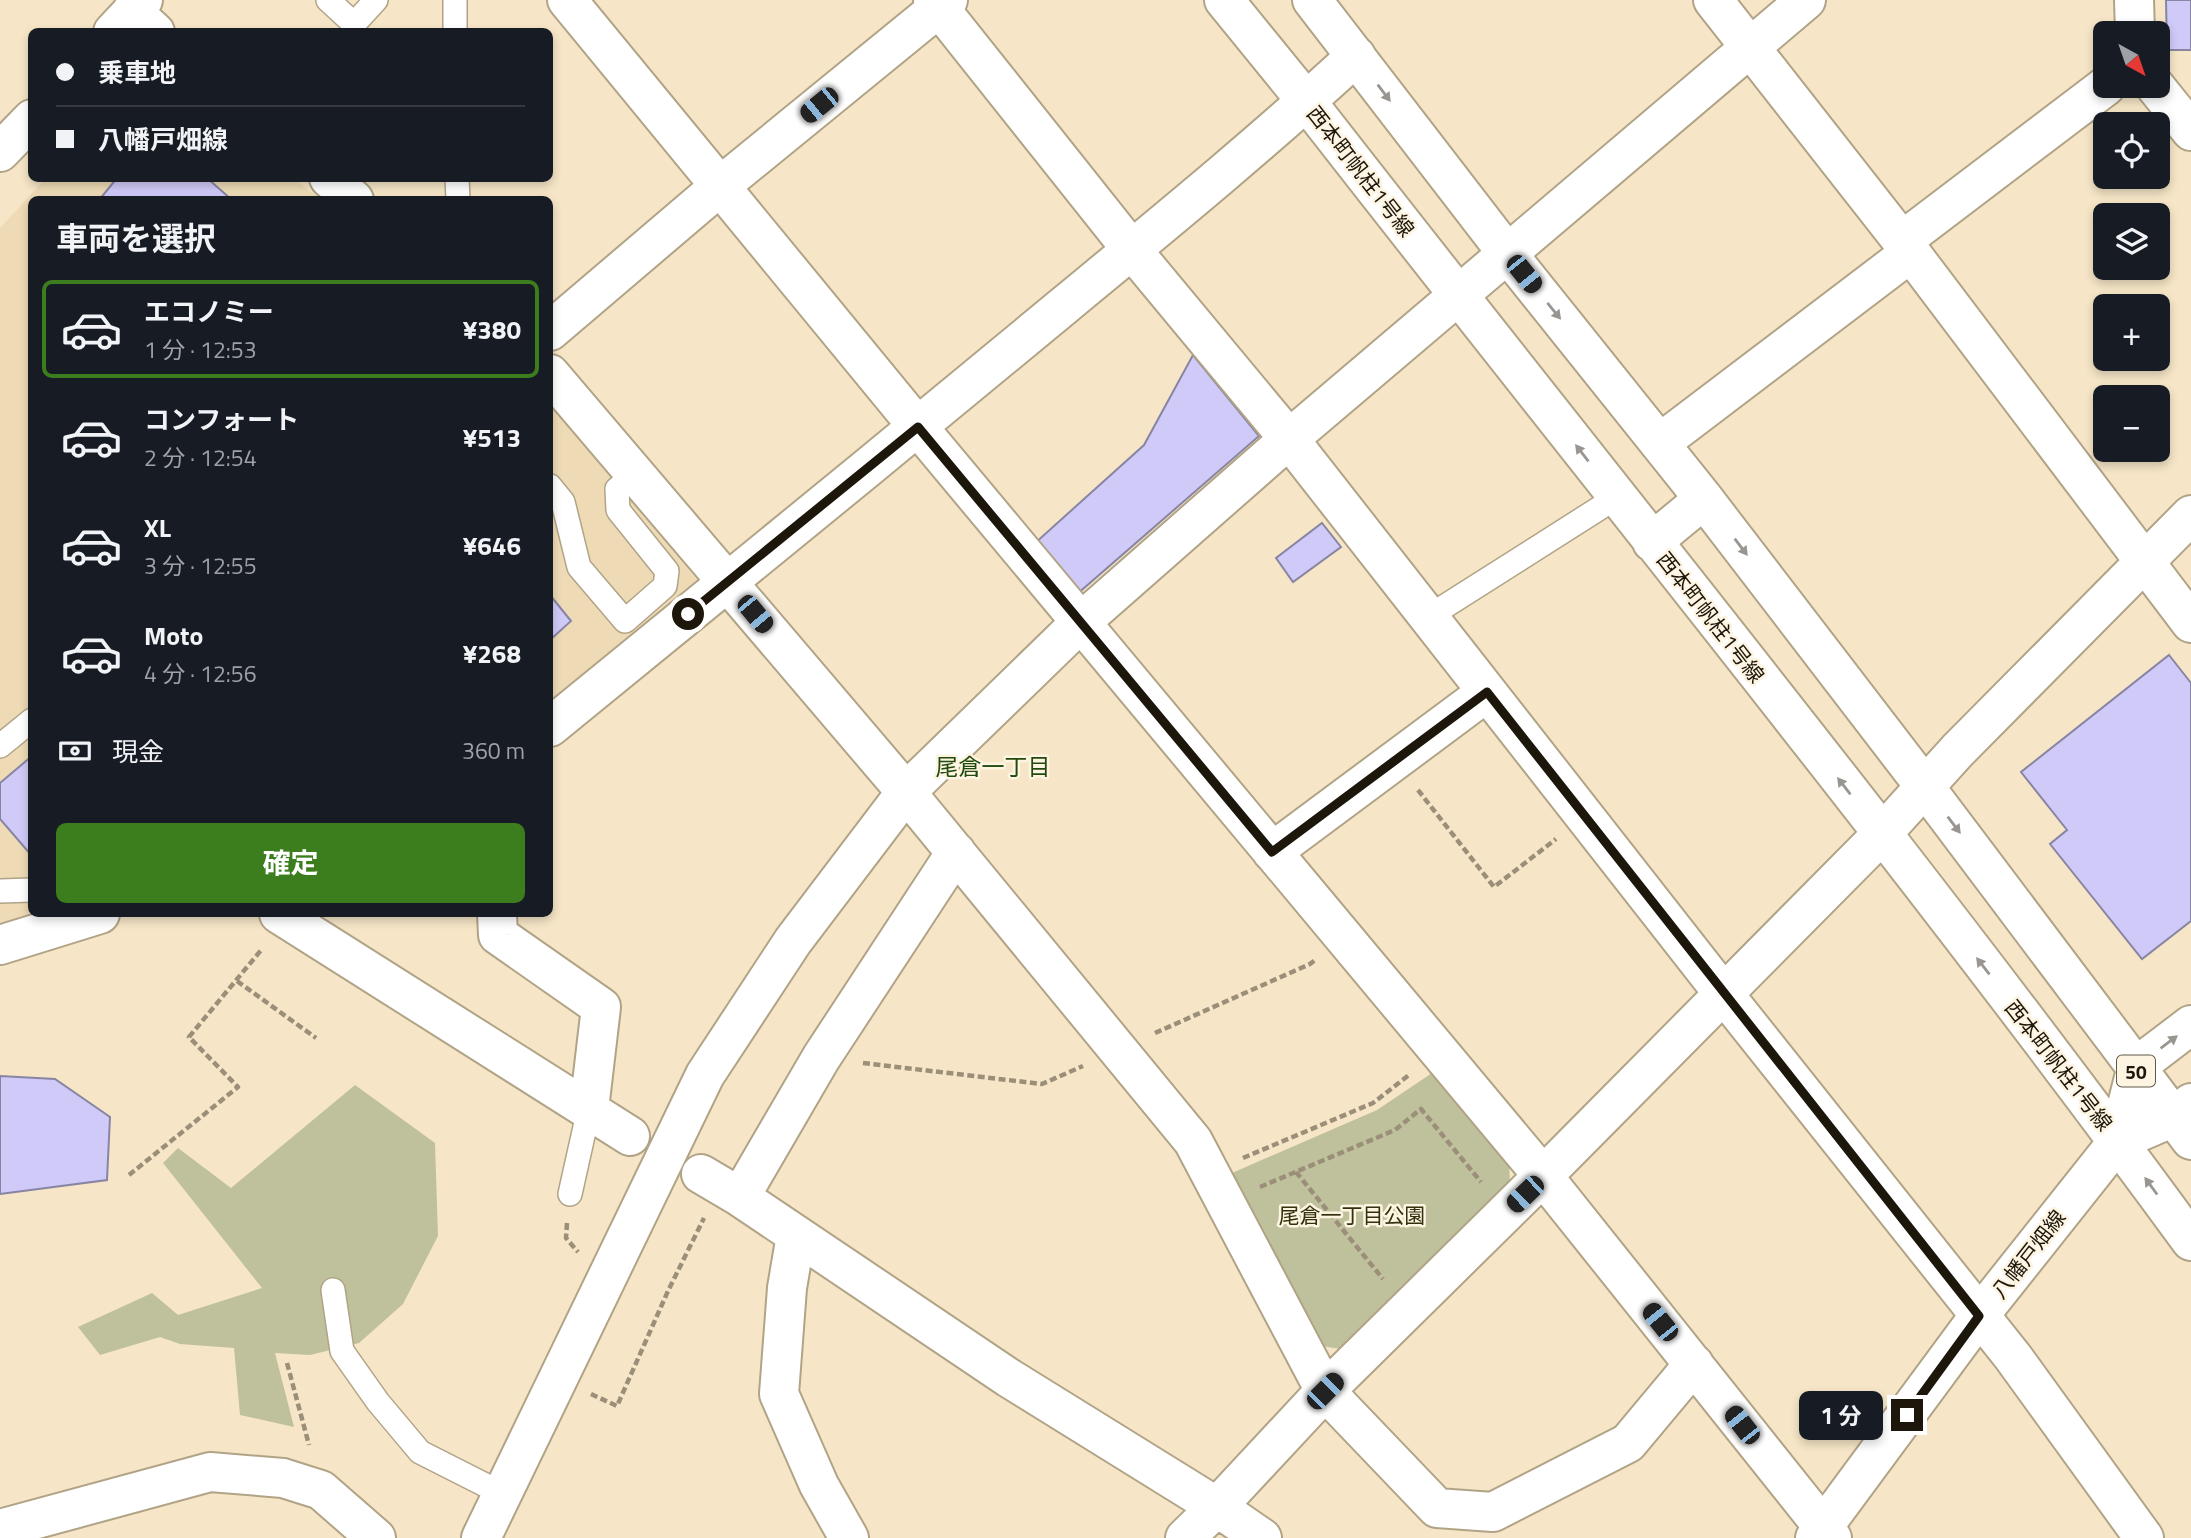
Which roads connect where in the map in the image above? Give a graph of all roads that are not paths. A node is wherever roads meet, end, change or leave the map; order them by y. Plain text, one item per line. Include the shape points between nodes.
1 (328, 0) edge
2 (376, 0) edge
3 (455, 0) edge
4 (567, 0) edge
5 (1224, 0) edge
6 (1312, 0) edge
7 (1713, 0) edge
8 (1806, 0) edge
9 (2134, 0) edge
10 (940, 2) edge
11 (2135, 21) edge
12 (455, 28) edge
13 (1749, 46) junction
14 (1356, 56) junction
15 (2093, 96) edge
16 (2165, 98) edge
17 (1307, 102) junction
18 (28, 123) edge
19 (2191, 131) edge
20 (0, 152) edge
21 (334, 182) edge
22 (719, 187) junction
23 (349, 196) edge
24 (1906, 247) junction
25 (1132, 250) junction
26 (1507, 253) junction
27 (1459, 297) junction
28 (553, 328) edge
29 (553, 377) edge
30 (918, 427) junction
31 (1289, 439) junction
32 (1660, 443) junction
33 (635, 473) junction
34 (553, 490) edge
35 (1617, 496) junction
36 (1704, 499) junction
37 (2191, 516) edge
38 (557, 517) edge
39 (1652, 541) junction
40 (2144, 563) junction
41 (728, 582) junction
42 (1428, 617) junction
43 (1080, 622) junction
44 (2191, 623) edge
45 (1487, 692) junction
46 (28, 723) edge
47 (553, 725) edge
48 (0, 746) edge
49 (1925, 786) junction
50 (906, 792) junction
51 (1882, 834) junction
52 (956, 852) junction
53 (1272, 852) junction
54 (28, 890) edge
55 (0, 891) edge
56 (90, 917) edge
57 (497, 917) edge
58 (297, 918) edge
59 (0, 945) edge
60 (1723, 993) junction
61 (2191, 1025) edge
62 (2137, 1066) junction
63 (589, 1110) junction
64 (2185, 1120) edge
65 (630, 1136) dead end
66 (2118, 1141) junction
67 (1544, 1176) junction
68 (570, 1194) dead end
69 (796, 1235) junction
70 (2191, 1241) edge
71 (333, 1290) dead end
72 (1979, 1316) junction
73 (1694, 1364) junction
74 (1325, 1391) junction
75 (503, 1494) junction
76 (1217, 1507) junction
77 (75, 1525) edge
78 (0, 1529) edge
79 (1824, 1534) edge
80 (376, 1538) edge
81 (481, 1538) edge
82 (849, 1538) edge
83 (1185, 1538) edge
84 (1262, 1538) edge
85 (2144, 1538) edge

1 - 2 lane via 354,24
3 - 12 lane
4 - 22 street
5 - 17 street, 西本町帆柱1号線
6 - 14 street
7 - 13 street
8 - 13 street
9 - 11 street
10 - 22 street
10 - 25 street
13 - 24 street
13 - 26 street
14 - 17 street
14 -> 26 street
15 - 24 street
16 - 19 street
17 - 25 street
17 - 27 street, 西本町帆柱1号線
18 - 20 street
21 - 23 street
22 - 28 street
22 - 30 street
24 - 32 street
24 - 40 street
25 - 30 street
25 - 31 street
26 - 27 street
26 -> 32 street
27 - 31 street
35 -> 27 street, 西本町帆柱1号線
29 - 33 street
30 - 41 street
30 - 43 street
31 - 42 street
31 - 43 street
32 - 36 street
33 - 38 lane via 617,489 618,510 667,571 665,586 625,621 579,567
33 - 41 street
34 - 38 lane via 563,502
35 - 39 street, 西本町帆柱1号線
35 - 42 lane
36 - 39 street
36 -> 49 street
37 - 40 street
51 -> 39 street, 西本町帆柱1号線
40 - 44 street
40 - 49 street
41 - 47 street
41 - 50 street
42 - 45 street
43 - 50 street
43 - 53 street
45 - 53 street
45 - 60 street
46 - 48 lane
49 - 51 street
49 -> 62 street
50 - 52 street
50 - 75 street via 793,941 705,1075
51 - 60 street
66 -> 51 street, 西本町帆柱1号線
52 - 69 street via 821,1058 720,1185
52 - 74 street via 1193,1141
53 - 67 street
54 - 55 lane
56 - 59 street
57 - 63 street via 498,934 601,1007
58 - 63 street
60 - 67 street
60 - 72 street
62 -> 61 street, 50
62 - 64 street
62 - 66 street, 八幡戸畑線 / 50
63 - 65 street
63 - 68 lane
64 - 66 street, 八幡戸畑線 / 50
70 -> 66 street, 西本町帆柱1号線
66 - 72 street, 八幡戸畑線 / 50
67 - 73 street
67 - 74 street
69 - 76 street via 997,1370
69 - 82 street via 779,1394
71 - 75 lane via 342,1351 378,1402 420,1452
72 - 79 street, 八幡戸畑線 / 50
72 - 85 street
73 - 74 street via 1628,1443 1493,1512 1437,1508
73 - 79 street
74 - 76 street
75 - 81 street
76 - 83 street
76 - 84 street
77 - 78 street
77 - 80 street via 211,1472 283,1478 321,1490

